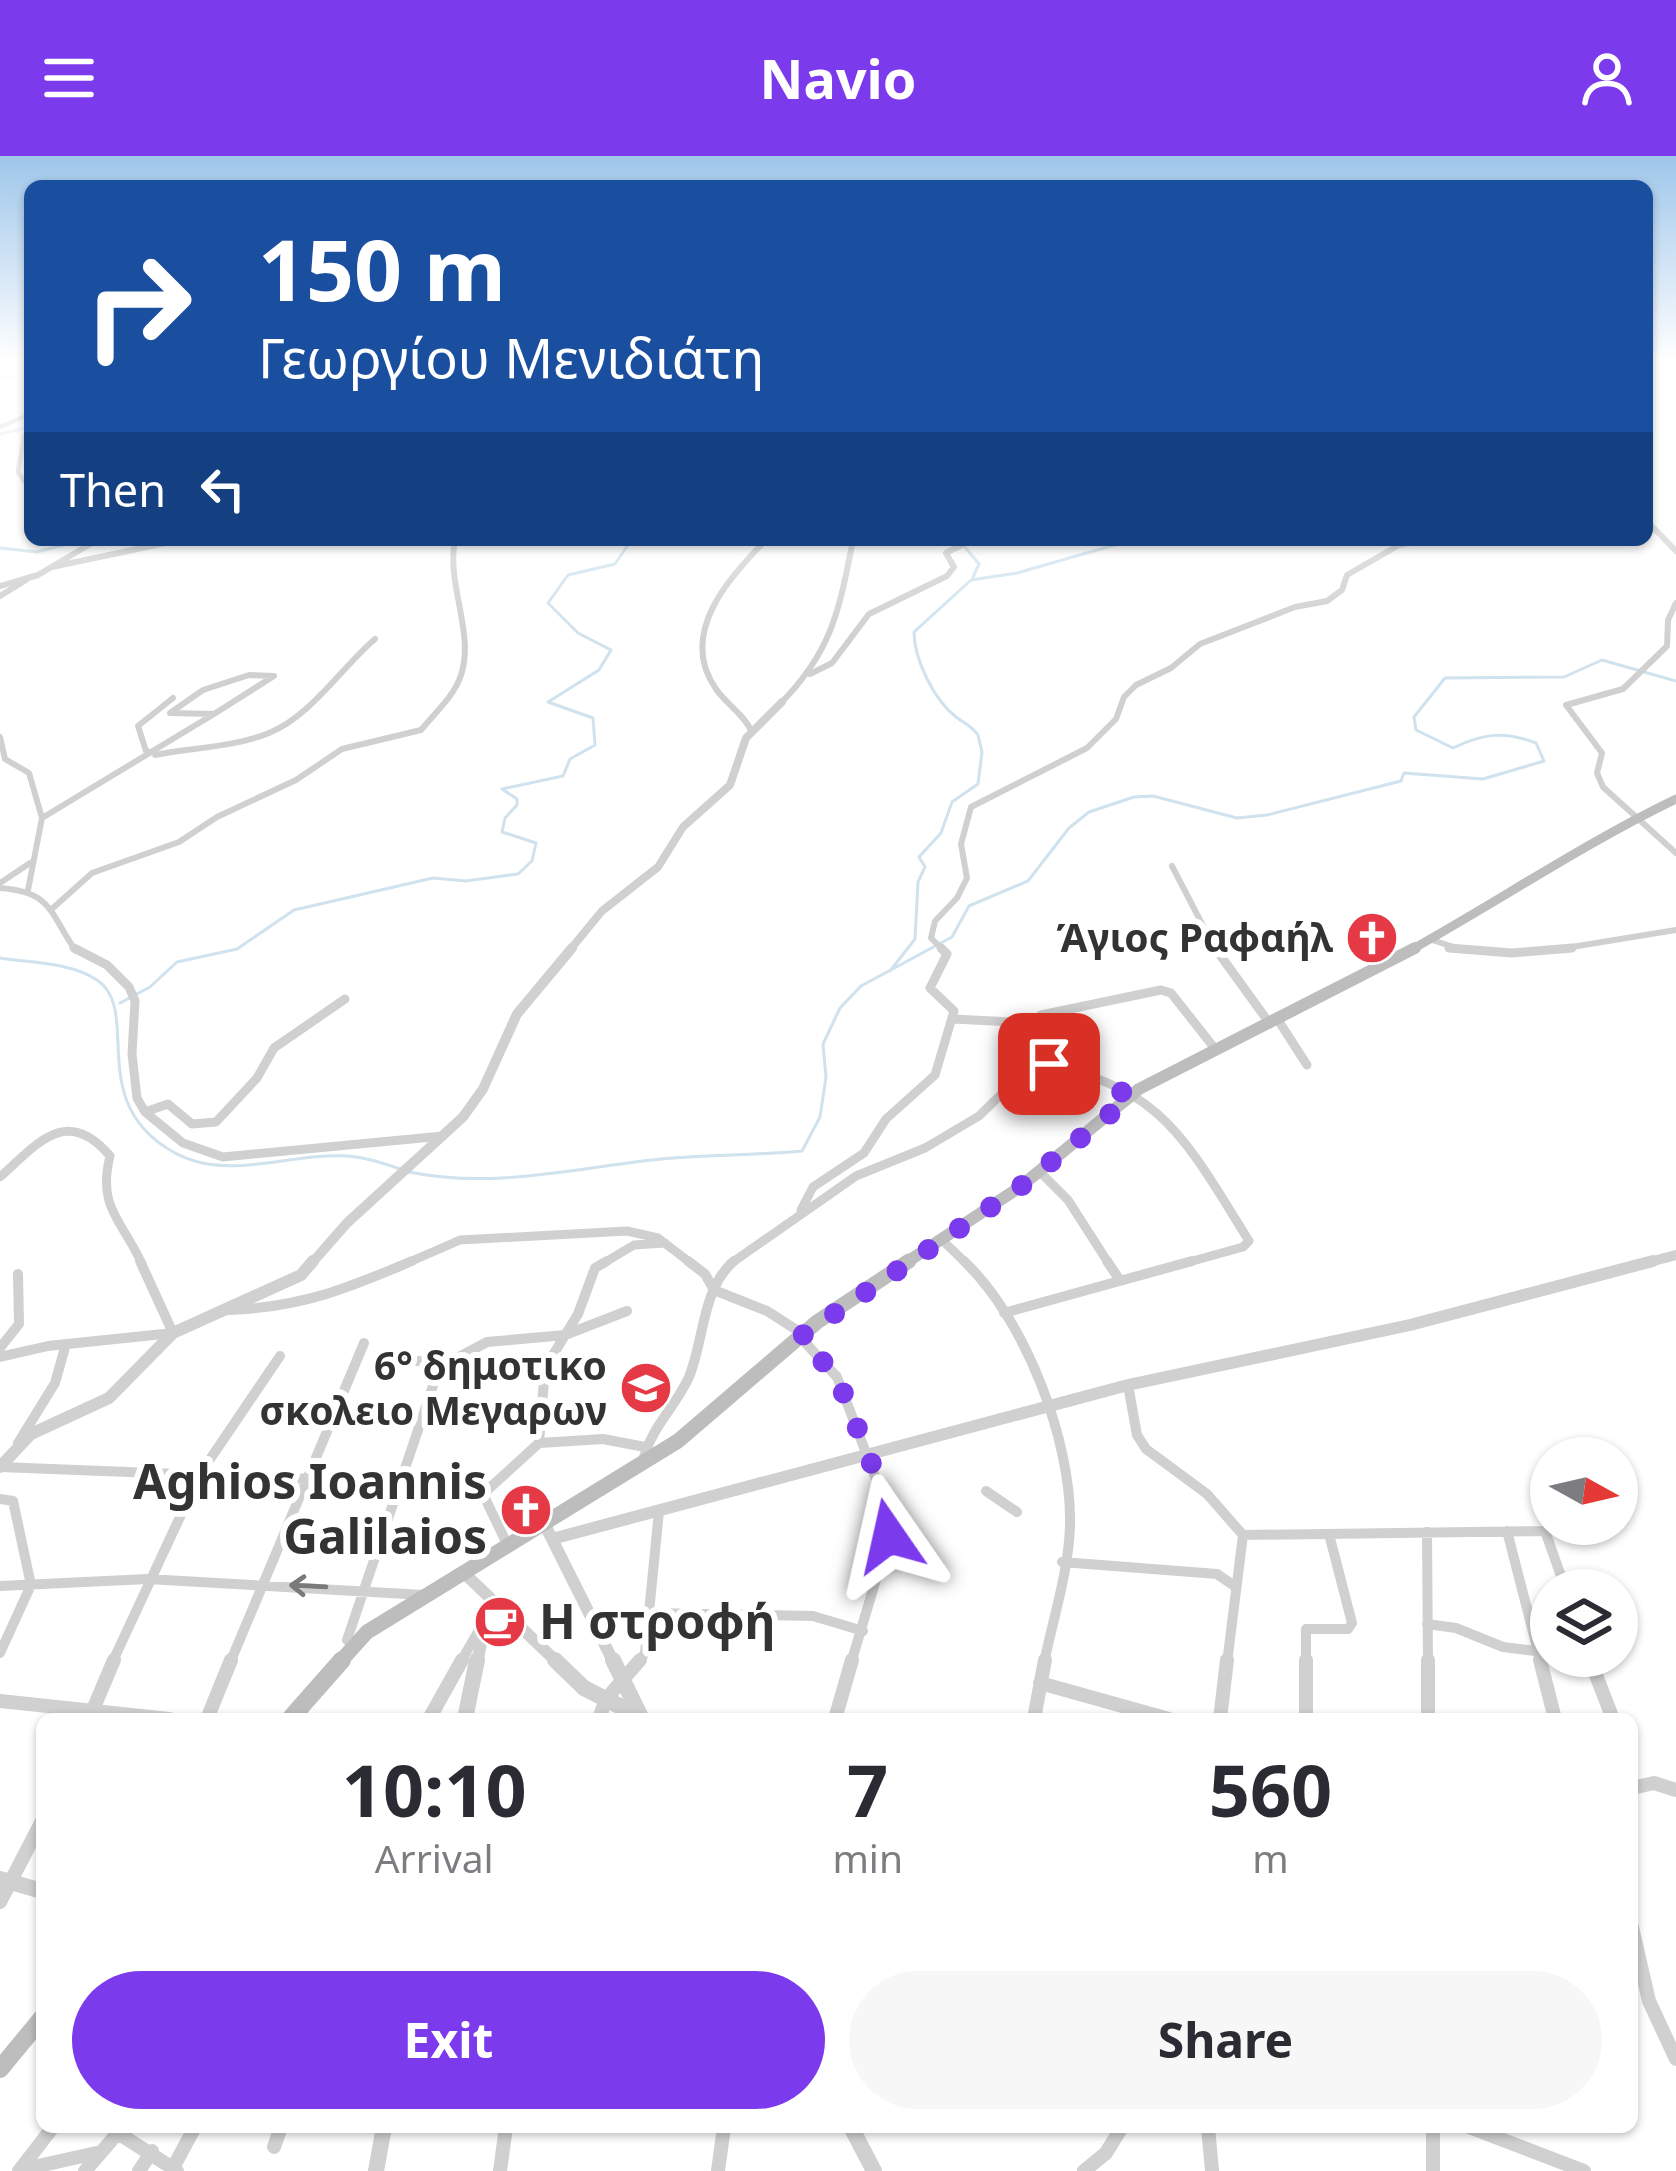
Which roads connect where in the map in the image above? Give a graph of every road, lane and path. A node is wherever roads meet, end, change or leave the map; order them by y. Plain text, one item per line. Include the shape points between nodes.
1 (1653, 526) edge
2 (87, 546) edge
3 (153, 546) edge
4 (454, 546) edge
5 (759, 546) edge
6 (852, 546) edge
7 (959, 546) edge
8 (1397, 546) edge
9 (1676, 551) edge
10 (52, 568) junction
11 (26, 580) junction
12 (0, 586) edge
13 (0, 596) edge
14 (1676, 603) edge
15 (375, 639) dead end
16 (811, 674) junction
17 (173, 698) dead end
18 (214, 714) junction
19 (752, 732) junction
20 (0, 736) edge
21 (152, 754) junction
22 (1676, 800) edge
23 (42, 818) junction
24 (1637, 818) junction
25 (1676, 853) edge
26 (35, 859) junction
27 (1172, 866) dead end
28 (0, 885) edge
29 (28, 890) junction
30 (53, 908) junction
31 (1676, 930) edge
32 (1430, 939) junction
33 (345, 999) dead end
34 (953, 1019) junction
35 (1274, 1022) junction
36 (1031, 1023) junction
37 (1216, 1050) junction
38 (1307, 1065) dead end
39 (1028, 1067) junction
40 (1131, 1097) junction
41 (145, 1112) junction
42 (443, 1136) junction
43 (1039, 1171) junction
44 (0, 1177) edge
45 (801, 1210) junction
46 (941, 1240) junction
47 (664, 1243) junction
48 (1676, 1255) edge
49 (18, 1274) dead end
50 (1119, 1279) junction
51 (714, 1290) junction
52 (230, 1310) junction
53 (627, 1311) dead end
54 (1004, 1312) junction
55 (172, 1333) junction
56 (566, 1334) junction
57 (801, 1336) junction
58 (364, 1342) dead end
59 (65, 1344) junction
60 (0, 1352) edge
61 (280, 1356) dead end
62 (459, 1357) junction
63 (389, 1361) dead end
64 (441, 1362) junction
65 (543, 1374) junction
66 (1128, 1385) junction
67 (1051, 1407) junction
68 (539, 1443) junction
69 (645, 1447) junction
70 (17, 1449) junction
71 (869, 1457) junction
72 (0, 1467) edge
73 (642, 1467) junction
74 (200, 1474) junction
75 (307, 1480) junction
76 (397, 1483) junction
77 (986, 1491) dead end
78 (483, 1494) junction
79 (0, 1499) edge
80 (659, 1511) junction
81 (1018, 1512) dead end
82 (1530, 1531) edge
83 (548, 1532) junction
84 (1427, 1532) junction
85 (1507, 1532) junction
86 (1329, 1534) junction
87 (1243, 1535) junction
88 (508, 1546) junction
89 (1062, 1562) junction
90 (465, 1574) junction
91 (148, 1579) junction
92 (262, 1584) junction
93 (31, 1585) junction
94 (0, 1586) edge
95 (1236, 1587) junction
96 (362, 1589) junction
97 (424, 1595) junction
98 (490, 1600) junction
99 (1530, 1605) edge
100 (649, 1613) junction
101 (485, 1620) junction
102 (1427, 1624) junction
103 (862, 1631) junction
104 (352, 1644) junction
105 (1530, 1650) edge
106 (0, 1653) edge
107 (1549, 1677) edge
108 (1597, 1677) edge
109 (624, 1680) junction
110 (1040, 1683) junction
111 (603, 1698) junction
112 (0, 1701) edge
113 (78, 1713) edge
114 (92, 1713) edge
115 (210, 1713) edge
116 (295, 1713) edge
117 (432, 1713) edge
118 (466, 1713) edge
119 (600, 1713) edge
120 (632, 1713) edge
121 (639, 1713) edge
122 (837, 1713) edge
123 (1035, 1713) edge
124 (1148, 1713) edge
125 (1221, 1713) edge
126 (1306, 1713) edge
127 (1428, 1713) edge
128 (1554, 1713) edge
129 (1611, 1713) edge
130 (1638, 1787) edge
131 (1676, 1790) edge
132 (36, 1831) edge
133 (8, 1879) edge
134 (0, 1902) edge
135 (1638, 1974) edge
136 (36, 2025) edge
137 (1676, 2059) edge
138 (0, 2069) edge
139 (48, 2133) edge
140 (118, 2133) edge
141 (125, 2133) edge
142 (192, 2133) edge
143 (279, 2133) edge
144 (383, 2133) edge
145 (505, 2133) edge
146 (723, 2133) edge
147 (854, 2133) edge
148 (1118, 2133) edge
149 (1209, 2133) edge
150 (1433, 2133) edge
151 (1485, 2133) edge
152 (274, 2147) dead end
153 (152, 2151) junction
154 (101, 2152) junction
155 (174, 2169) edge
156 (20, 2170) edge
157 (85, 2171) edge
158 (139, 2171) edge
159 (376, 2171) edge
160 (500, 2171) edge
161 (718, 2171) edge
162 (874, 2171) edge
163 (1084, 2171) edge
164 (1212, 2171) edge
165 (1432, 2171) edge
166 (1584, 2171) edge

1 - 9 street
2 - 10 street
3 - 10 street
4 - 30 street via 461,674 421,730 342,749 179,842 92,873
5 - 19 street via 715,596 704,631 713,684
6 - 16 street via 836,625
7 - 16 street via 946,553 954,567 947,577 869,614 832,663
8 - 34 street via 1345,577 1327,601 1200,644 1136,685 1088,748 970,807 961,844 967,878 932,938 947,954 930,988 952,1005
10 - 11 street
11 - 12 street
11 - 13 street
14 - 24 street via 1667,646 1624,689 1566,705 1602,753 1603,788
15 - 21 street via 270,733
16 - 19 street
17 - 21 street via 138,726
18 - 18 street via 268,683 274,676 254,674 170,713
18 - 21 street
19 - 42 street via 730,785 683,827 658,867 602,911 517,1014 476,1100
20 - 23 street via 5,759 28,772
21 - 23 street
22 - 24 main road
23 - 26 street
24 - 25 street
24 - 32 main road
26 - 28 street
26 - 29 street
27 - 35 street via 1216,952
28 - 29 street
29 - 30 street
30 - 41 street via 74,950 113,970 134,997 134,1081
31 - 32 street via 1520,954 1452,953
32 - 35 main road
33 - 41 street via 274,1048 216,1122 192,1124 172,1104
34 - 36 street
34 - 45 street via 935,1075 879,1126 864,1153 813,1187
35 - 37 main road
35 - 38 street
36 - 37 street via 1072,1005 1161,990
36 - 39 street
37 - 40 main road
39 - 40 street via 1075,1067
39 - 45 street via 970,1122
40 - 43 main road
40 - 50 street via 1173,1122 1249,1241
41 - 42 street via 183,1143 223,1157
42 - 52 street via 301,1275
43 - 46 main road
43 - 50 street via 1068,1200
44 - 55 street via 58,1130 97,1138 110,1156 108,1207
45 - 51 street via 739,1254
46 - 54 street
46 - 57 main road
47 - 51 street
47 - 52 street via 627,1231 460,1240 326,1298
47 - 56 street via 634,1245 603,1260
48 - 66 street via 1411,1325
49 - 60 street via 19,1324
50 - 54 street
51 - 57 street via 767,1311
51 - 69 street via 688,1379
52 - 55 street
53 - 56 street
54 - 67 street
55 - 59 street
55 - 70 street via 110,1398 42,1427
56 - 62 street via 487,1342
56 - 65 street
57 - 71 street via 831,1366
57 - 73 main road
58 - 75 street
59 - 60 street
59 - 70 street via 55,1382
61 - 74 street
62 - 64 street
62 - 65 street
63 - 64 street
64 - 76 street
65 - 68 street
66 - 67 street
66 - 87 street via 1146,1449 1208,1494
67 - 71 street
67 - 89 street via 1071,1512
68 - 69 street via 603,1439
68 - 78 street
69 - 73 street
70 - 72 street
71 - 80 street
71 - 103 street via 890,1525
72 - 74 street
73 - 83 main road
74 - 75 street
74 - 91 street
75 - 76 street
75 - 92 street
76 - 78 street via 464,1485
76 - 96 street
77 - 81 street
78 - 88 street
79 - 93 street via 13,1501
80 - 83 street
80 - 100 street
82 - 85 street
83 - 88 main road
83 - 109 street
84 - 85 street
84 - 86 street
84 - 102 street
85 - 99 street
86 - 87 street
86 - 126 street via 1352,1623 1306,1629
87 - 95 street
88 - 90 main road
89 - 95 street via 1217,1574
89 - 110 street
90 - 97 main road
90 - 98 street
91 - 92 street
91 - 93 street
91 - 114 street
96 -> 92 street
92 - 115 street
93 - 94 street
93 - 106 street
95 - 125 street
96 - 97 street
96 - 104 street
97 - 104 main road
98 - 101 street
98 - 111 street
100 - 103 street via 813,1616
100 - 109 street via 645,1653
101 - 117 street
101 - 118 street
102 - 105 street
102 - 127 street
103 - 122 street
104 - 116 main road
107 - 128 street
108 - 129 street
109 - 111 street
109 - 121 street
110 - 123 street
110 - 124 street
111 - 119 street
111 - 120 street
112 - 113 street
130 - 131 street
132 - 133 street
133 - 134 street
135 - 137 street
136 - 138 main road
139 - 156 street
140 - 154 street
141 - 153 street
142 - 155 street
143 - 152 street
144 - 159 street
145 - 160 street
146 - 161 street
147 - 162 street
148 - 163 street
149 - 164 street
150 - 165 street
151 - 166 street
153 - 155 street
153 - 158 street
154 - 156 street
154 - 157 street

